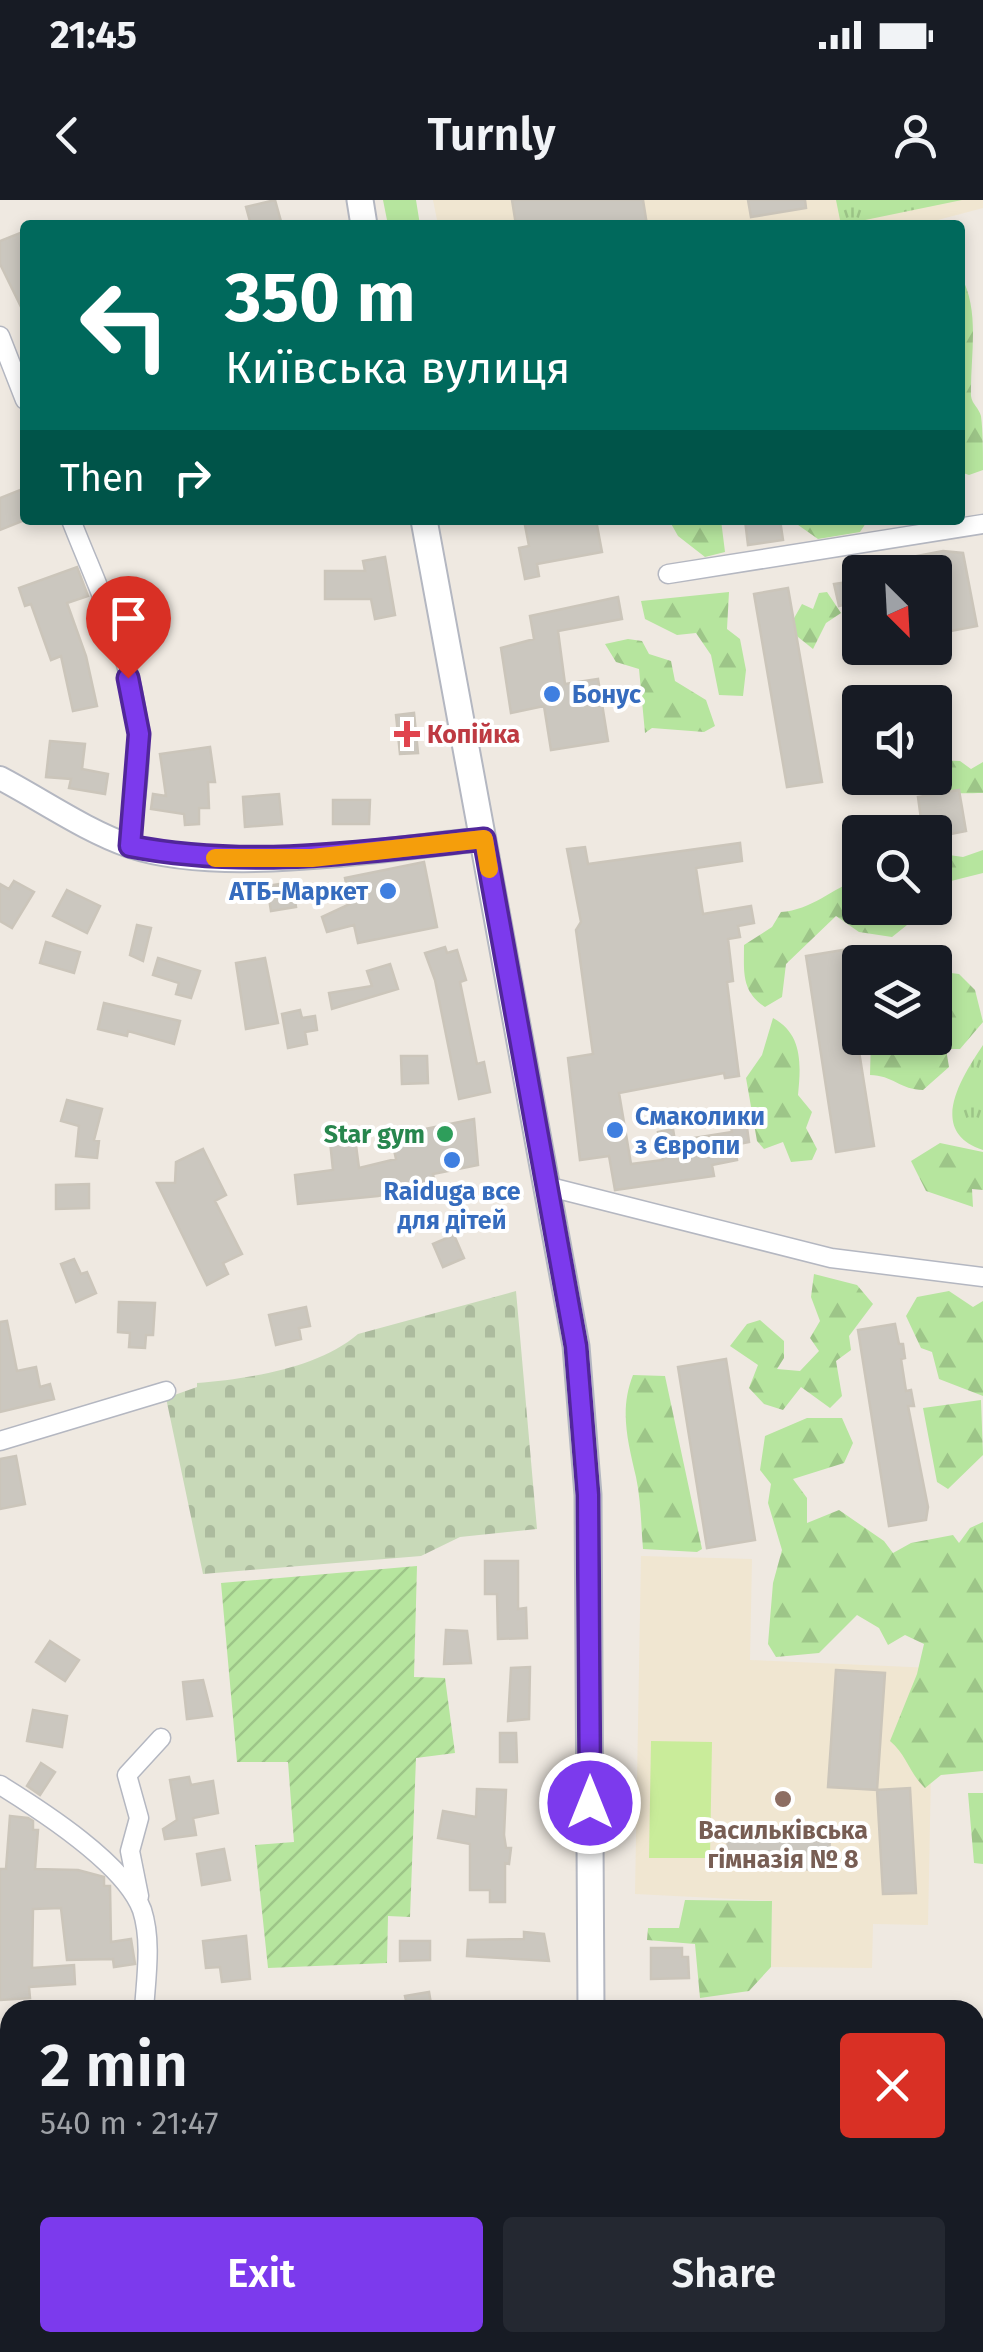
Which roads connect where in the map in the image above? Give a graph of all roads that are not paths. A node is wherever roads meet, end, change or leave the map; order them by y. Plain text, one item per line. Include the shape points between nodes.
1 (0, 336) edge
2 (20, 387) edge
3 (983, 524) edge
4 (73, 525) edge
5 (425, 525) edge
6 (668, 574) dead end
7 (0, 778) edge
8 (484, 839) junction
9 (130, 846) junction
10 (546, 1186) junction
11 (983, 1277) edge
12 (166, 1390) dead end
13 (0, 1441) edge
14 (161, 1738) dead end
15 (0, 1785) edge
16 (142, 1910) junction
17 (144, 2000) edge
18 (592, 2000) edge

1 - 2 street
3 - 6 street
4 - 9 street via 121,644 136,712
5 - 8 main road
7 - 9 street
8 - 9 street via 312,858 210,858
8 - 10 main road
10 - 11 street via 831,1258
10 - 18 main road via 576,1346 588,1495
12 - 13 street
14 - 16 street via 127,1775 139,1818 130,1851
15 - 16 street via 58,1822 118,1873
16 - 17 street

